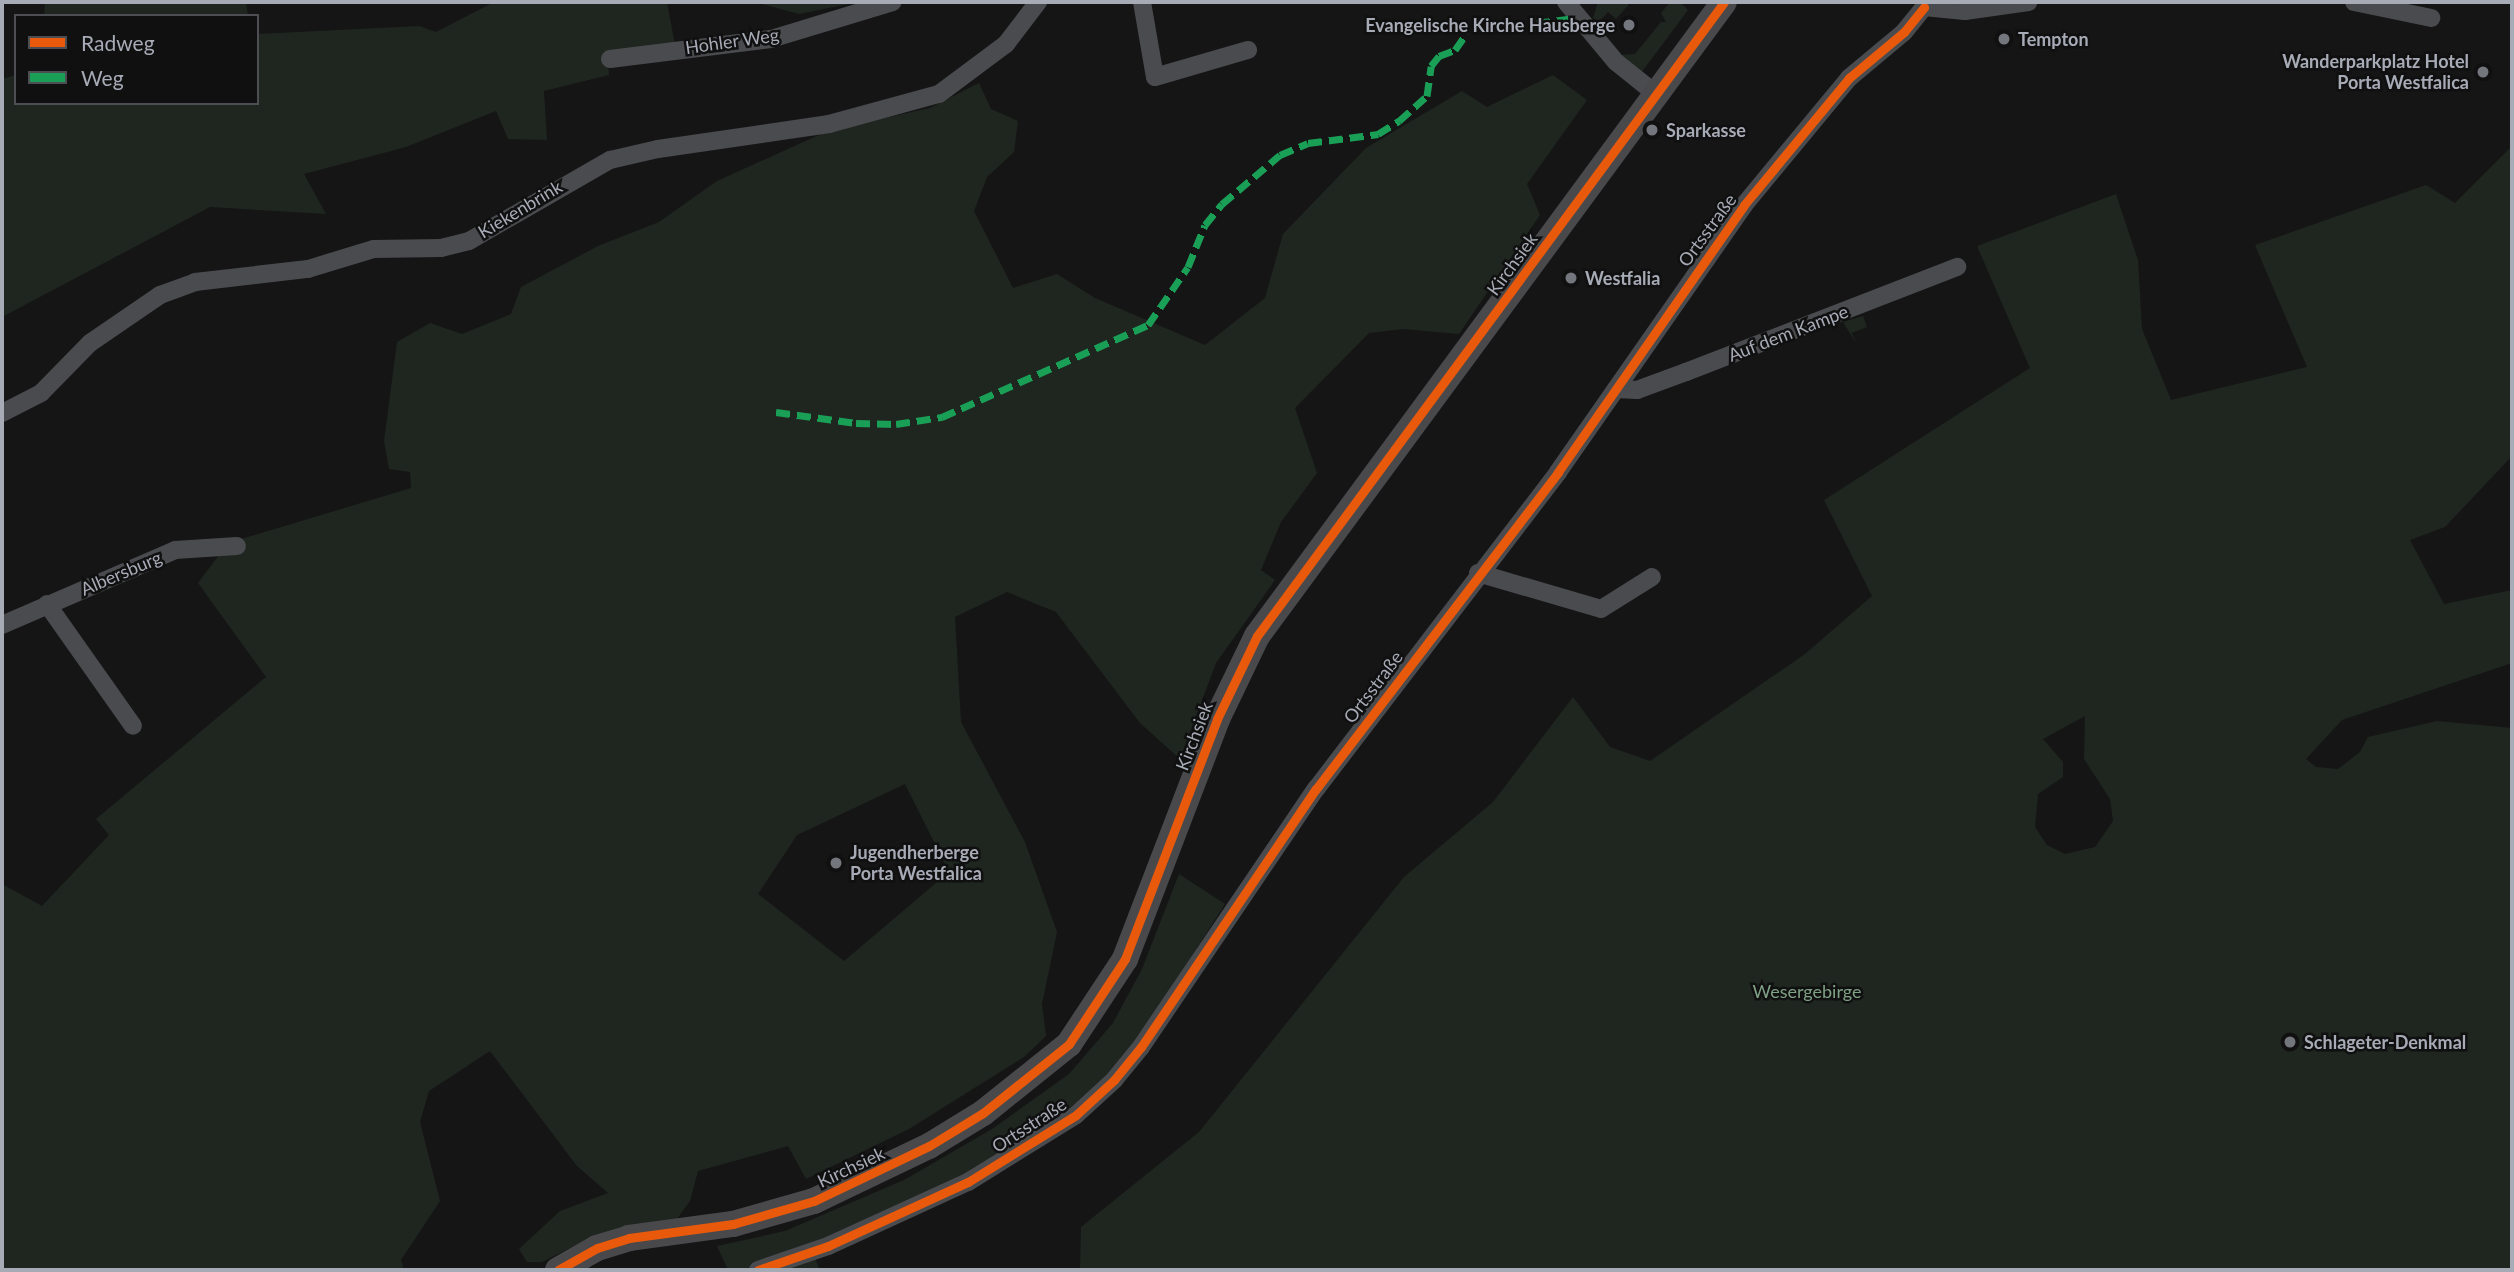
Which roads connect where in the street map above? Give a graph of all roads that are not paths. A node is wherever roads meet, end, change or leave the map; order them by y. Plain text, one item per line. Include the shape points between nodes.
1 (893, 2) edge
2 (1038, 2) edge
3 (1142, 2) edge
4 (1566, 2) edge
5 (1724, 2) edge
6 (2028, 2) edge
7 (2354, 2) edge
8 (1922, 4) edge
9 (2431, 18) dead end
10 (1248, 50) dead end
11 (610, 59) dead end
12 (1656, 93) junction
13 (1957, 267) dead end
14 (1616, 389) junction
15 (2, 413) edge
16 (237, 546) dead end
17 (1478, 573) junction
18 (1652, 577) dead end
19 (47, 604) junction
20 (2, 625) edge
21 (134, 726) dead end
22 (558, 1270) edge
23 (758, 1270) edge

1 - 11 street, Hohler Weg via 771,39
2 - 15 street, Kiekenbrink via 1006,44 939,94 829,124 610,160 469,241 441,248 374,249 308,269 195,282 160,295 90,343 41,393
3 - 10 street via 1155,77
4 - 12 street via 1616,62
5 - 12 main road, Kirchsiek
6 - 8 street via 1965,10
7 - 9 street
8 - 14 street, Ortsstraße via 1904,32 1849,78 1800,134 1744,205
12 - 22 main road, Kirchsiek via 1257,636 1217,719 1125,960 1069,1044 983,1113 929,1146 825,1197 771,1216 629,1238 597,1248
13 - 14 street, Auf dem Kampe via 1674,377 1637,390
14 - 17 street, Ortsstraße via 1559,472
16 - 19 street, Albersburg via 175,551
17 - 18 street via 1601,609
17 - 23 street, Ortsstraße via 1316,789 1142,1047 1114,1080 1047,1135 968,1182 828,1246
19 - 20 street, Albersburg
19 - 21 street

